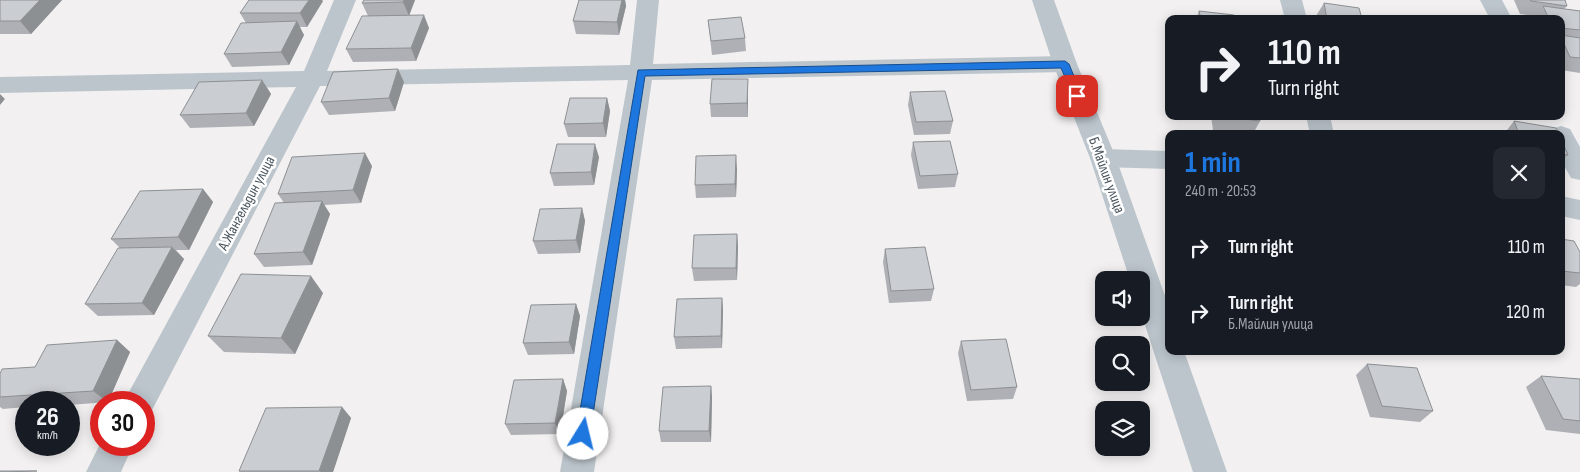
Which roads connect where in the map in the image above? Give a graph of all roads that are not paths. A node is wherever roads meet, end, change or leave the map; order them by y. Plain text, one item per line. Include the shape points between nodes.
1 (345, 0) edge
2 (648, 0) edge
3 (1043, 0) edge
4 (1292, 0) edge
5 (1491, 0) edge
6 (1295, 15) edge
7 (1499, 15) edge
8 (1065, 64) junction
9 (641, 73) junction
10 (312, 80) junction
11 (0, 84) edge
12 (1565, 142) edge
13 (1103, 158) junction
14 (1165, 160) edge
15 (1580, 171) edge
16 (1565, 207) edge
17 (1580, 210) edge
18 (1165, 339) edge
19 (1170, 355) edge
20 (146, 391) edge
21 (111, 456) edge
22 (103, 472) edge
23 (577, 472) edge
24 (1210, 472) edge

1 - 10 street, А.Жангельдин улица
2 - 9 street
3 - 8 street, Б.Майлин улица
4 - 6 street
5 - 7 street
8 - 9 street
8 - 13 street, Б.Майлин улица
9 - 10 street
9 - 23 street
10 - 11 street
10 - 20 street, А.Жангельдин улица
12 - 15 street
13 - 14 street
13 - 18 street, Б.Майлин улица
16 - 17 street
19 - 24 street, Б.Майлин улица
21 - 22 street

